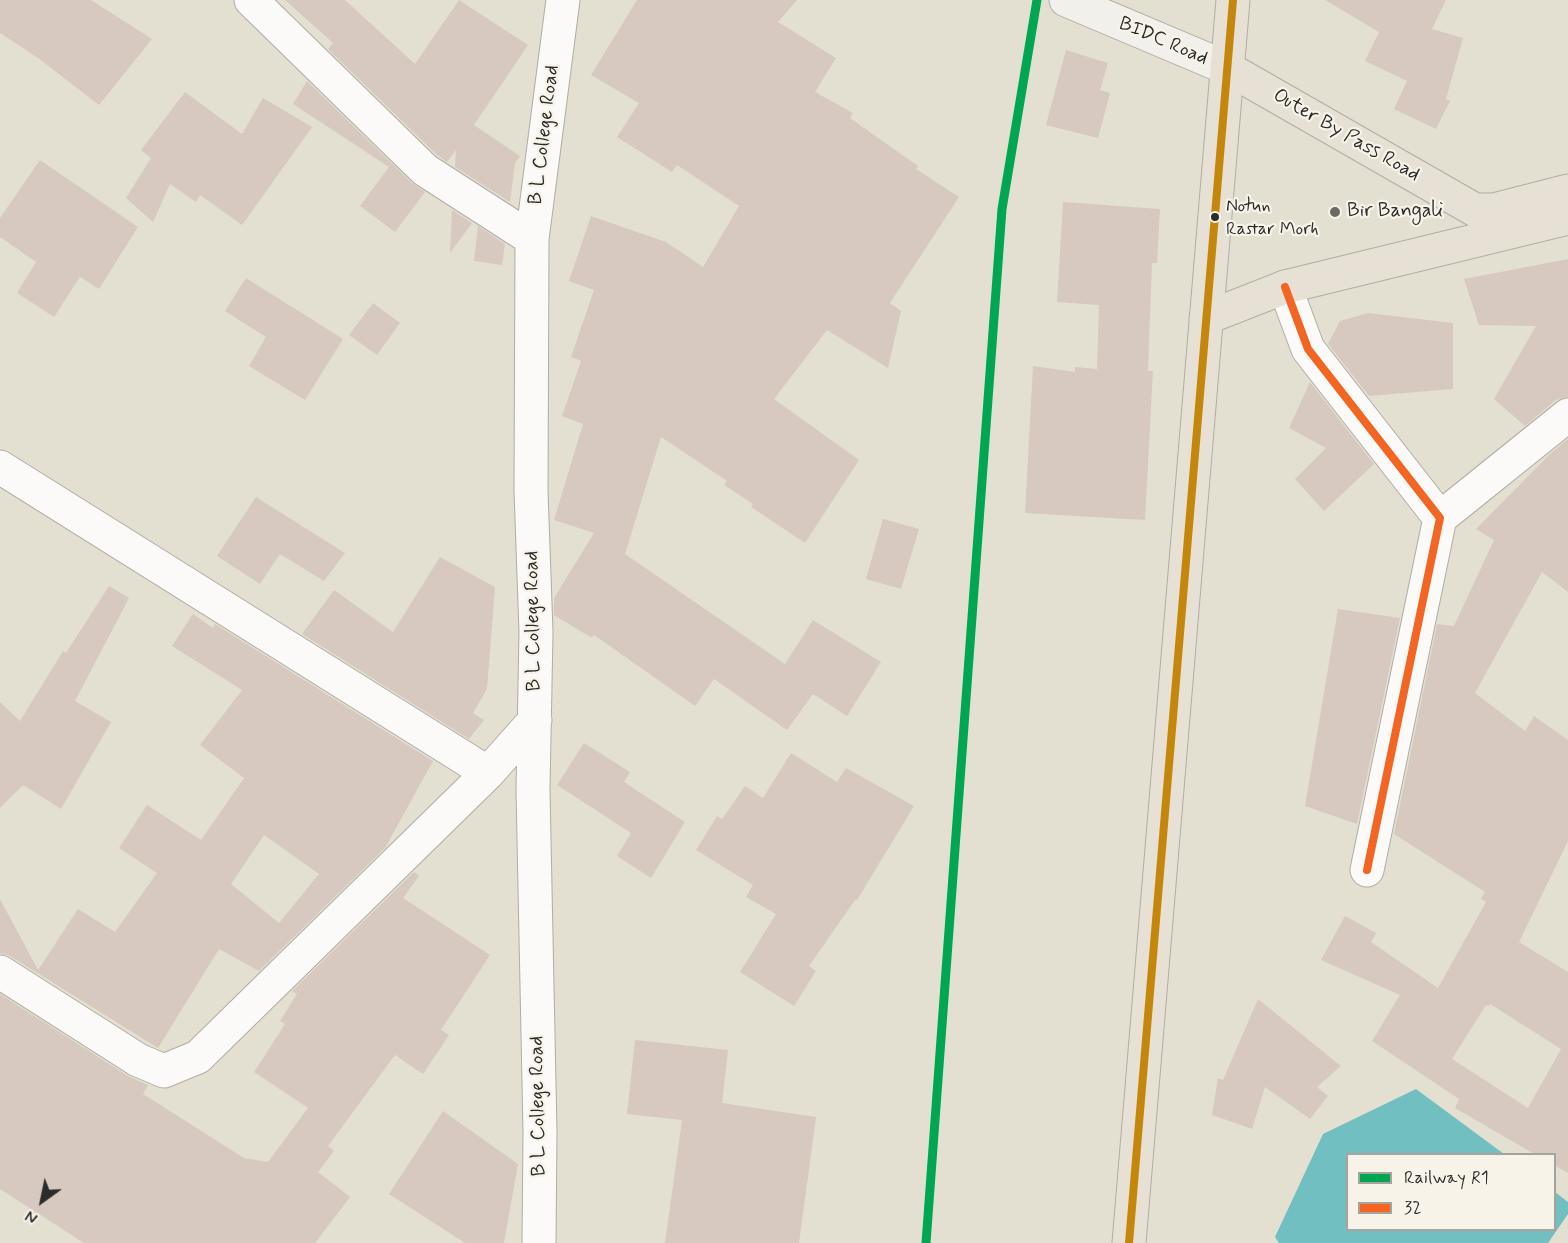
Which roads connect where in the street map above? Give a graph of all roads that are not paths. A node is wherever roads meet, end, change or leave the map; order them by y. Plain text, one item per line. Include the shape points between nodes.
1 (252, 0) edge
2 (563, 0) edge
3 (1066, 0) edge
4 (1233, 0) edge
5 (1227, 68) junction
6 (1568, 191) edge
7 (1568, 218) edge
8 (532, 239) junction
9 (1285, 287) junction
10 (1206, 318) junction
11 (1568, 416) edge
12 (0, 467) edge
13 (1440, 518) junction
14 (535, 720) junction
15 (488, 773) junction
16 (1367, 870) dead end
17 (0, 972) edge
18 (539, 1243) edge
19 (1129, 1243) edge

1 - 8 street via 426,170
2 - 8 street, B L College Road
3 - 5 main road, BIDC Road
4 - 5 main road
5 - 6 main road, Outer By Pass Road via 1475,210 1494,210
5 - 10 main road
7 - 9 main road
8 - 14 street, B L College Road
9 - 10 main road
9 - 13 street via 1308,349
10 - 19 main road
11 - 13 street
12 - 15 street
13 - 16 street
14 - 15 street
14 - 18 street, B L College Road
15 - 17 street via 198,1057 164,1071 138,1060

